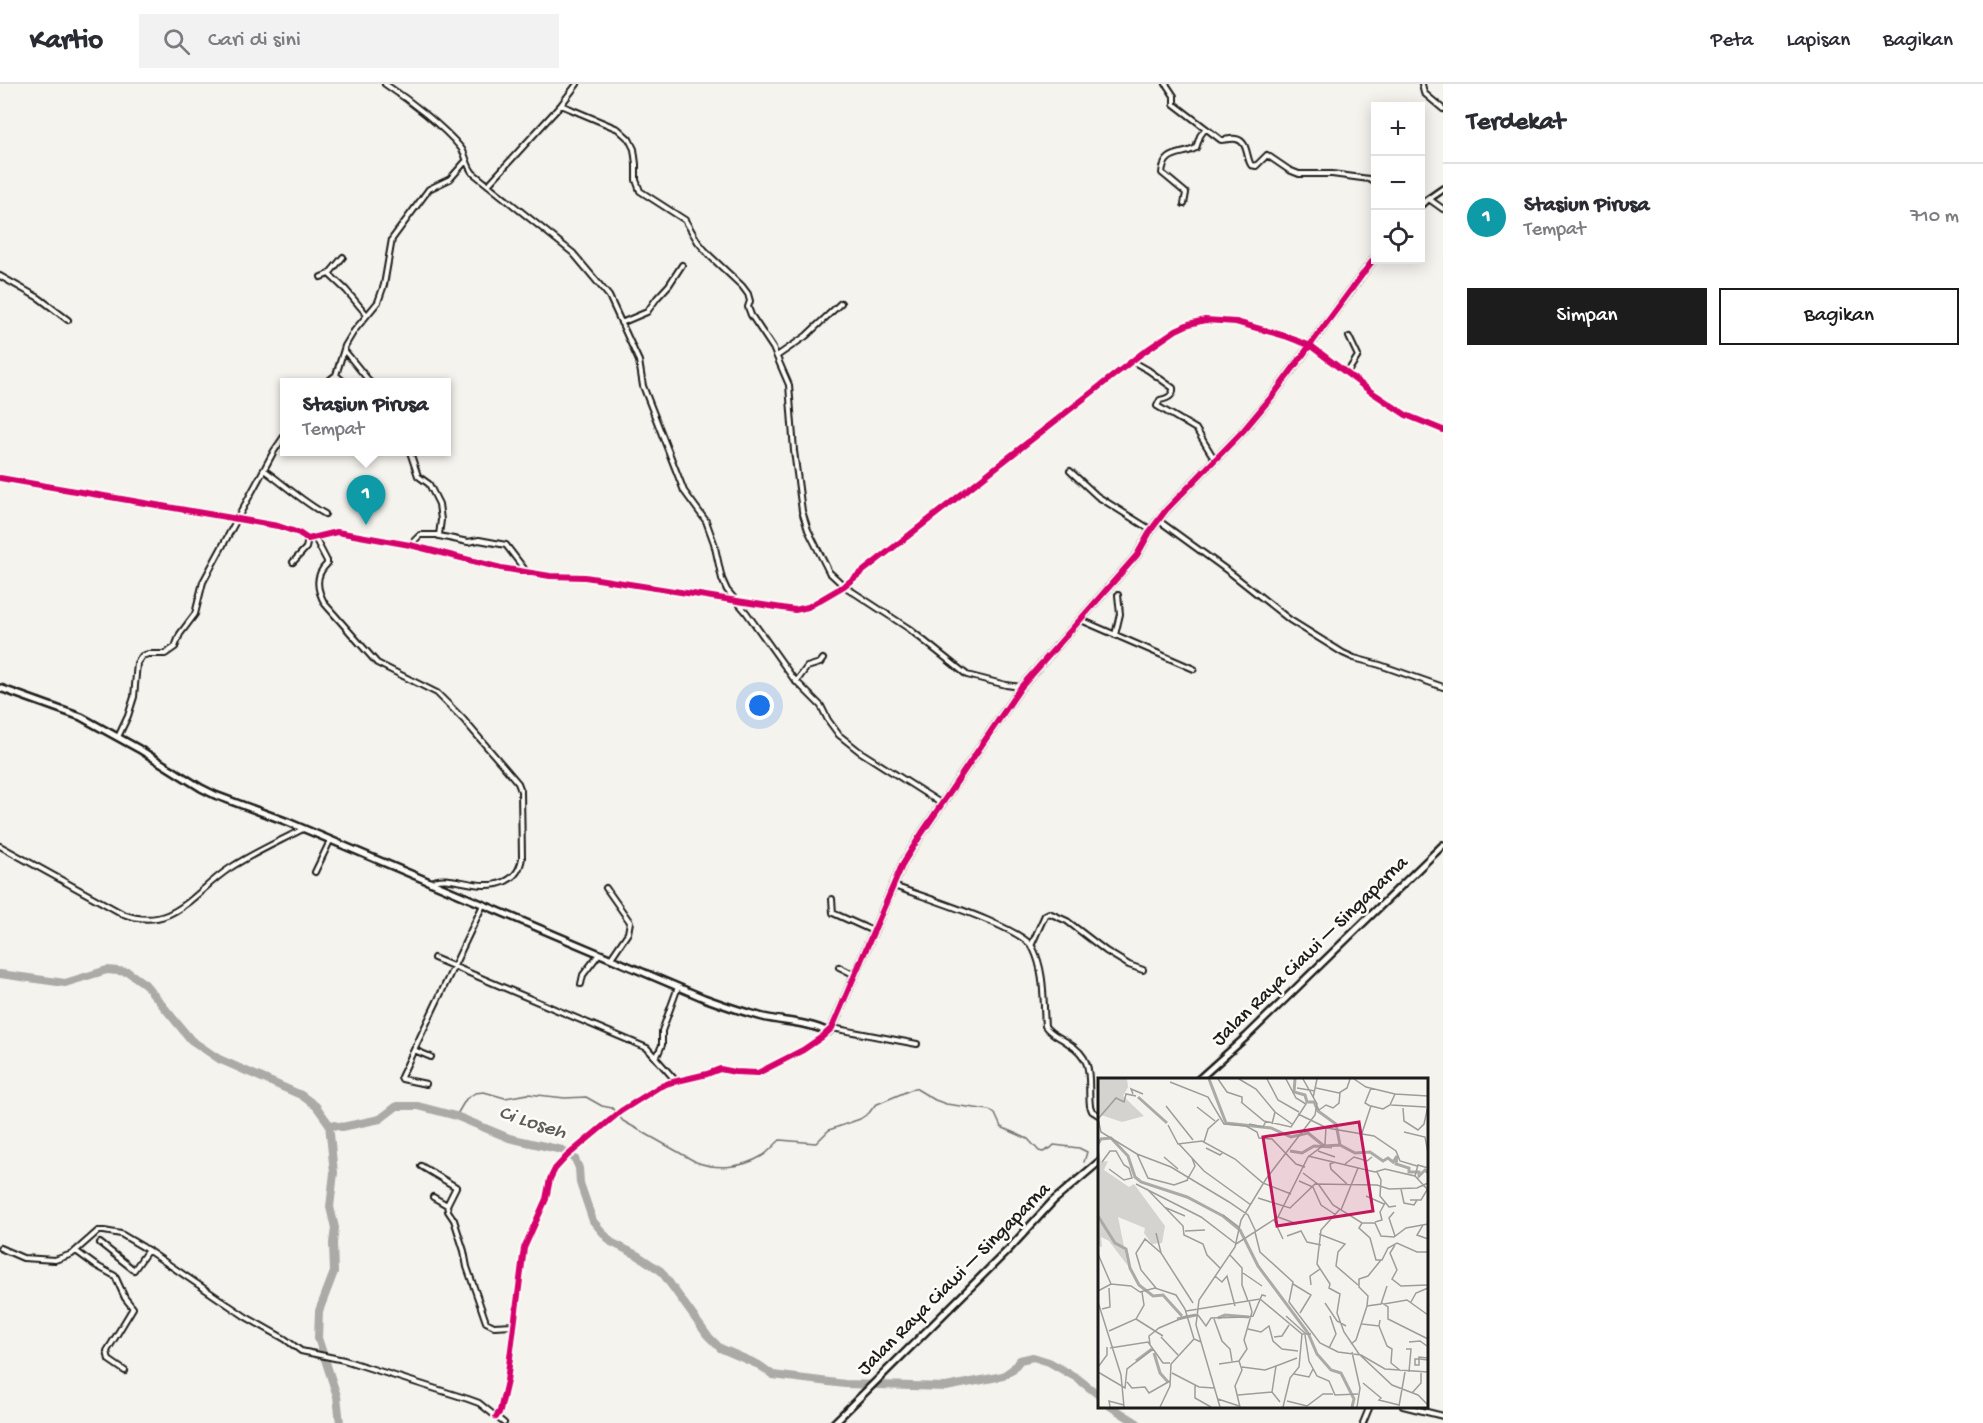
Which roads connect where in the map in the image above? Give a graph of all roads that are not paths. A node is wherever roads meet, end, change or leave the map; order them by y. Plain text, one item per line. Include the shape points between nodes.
1 (385, 84) edge
2 (577, 84) edge
3 (1166, 84) edge
4 (1422, 84) edge
5 (561, 105) junction
6 (1443, 109) edge
7 (1205, 129) junction
8 (465, 162) junction
9 (1371, 180) edge
10 (488, 185) junction
11 (1443, 189) edge
12 (1430, 199) junction
13 (1425, 202) edge
14 (1184, 204) dead end
15 (1443, 208) edge
16 (343, 257) dead end
17 (1371, 263) edge
18 (682, 265) dead end
19 (328, 274) junction
20 (0, 276) edge
21 (321, 277) dead end
22 (841, 303) dead end
23 (368, 315) junction
24 (68, 320) dead end
25 (621, 323) junction
26 (1349, 337) dead end
27 (1311, 346) junction
28 (344, 350) junction
29 (777, 356) junction
30 (1132, 361) junction
31 (1347, 373) junction
32 (336, 375) junction
33 (332, 378) edge
34 (339, 378) edge
35 (367, 378) edge
36 (1443, 430) edge
37 (280, 444) edge
38 (411, 456) edge
39 (1215, 460) junction
40 (264, 471) junction
41 (1070, 471) dead end
42 (0, 478) edge
43 (325, 514) dead end
44 (236, 519) junction
45 (1158, 520) junction
46 (1151, 530) junction
47 (438, 536) junction
48 (315, 538) junction
49 (308, 539) junction
50 (410, 545) junction
51 (294, 561) dead end
52 (526, 571) junction
53 (844, 586) junction
54 (1118, 595) dead end
55 (737, 602) junction
56 (1081, 620) junction
57 (1115, 635) junction
58 (823, 658) dead end
59 (1194, 669) dead end
60 (796, 682) junction
61 (1021, 687) junction
62 (1443, 687) edge
63 (0, 688) edge
64 (118, 737) junction
65 (942, 804) junction
66 (303, 829) junction
67 (330, 841) junction
68 (1443, 845) edge
69 (0, 846) edge
70 (315, 872) dead end
71 (430, 883) junction
72 (894, 886) junction
73 (606, 888) dead end
74 (832, 899) dead end
75 (483, 905) junction
76 (873, 931) junction
77 (1031, 946) junction
78 (599, 953) junction
79 (434, 958) dead end
80 (611, 958) junction
81 (839, 967) dead end
82 (453, 968) junction
83 (1143, 970) dead end
84 (856, 975) junction
85 (581, 984) dead end
86 (678, 987) junction
87 (830, 1030) junction
88 (917, 1044) dead end
89 (414, 1050) junction
90 (654, 1056) junction
91 (431, 1057) dead end
92 (1200, 1078) edge
93 (676, 1081) junction
94 (426, 1084) dead end
95 (1098, 1115) edge
96 (1098, 1163) edge
97 (421, 1166) dead end
98 (433, 1197) dead end
99 (447, 1205) junction
100 (100, 1243) dead end
101 (0, 1248) edge
102 (148, 1250) junction
103 (76, 1251) junction
104 (513, 1325) junction
105 (124, 1371) dead end
106 (1370, 1408) edge
107 (1407, 1408) edge
108 (1443, 1416) edge
109 (496, 1418) junction
110 (504, 1423) edge
111 (834, 1423) edge
112 (1363, 1423) edge

1 - 8 street via 454,140
2 - 5 street
3 - 7 street via 1174,104
4 - 6 street via 1424,93
5 - 10 street
5 - 29 street via 618,129 629,139 636,157 640,191 684,220 710,256 745,290 751,315
7 - 9 street via 1221,140 1241,141 1251,165 1256,166 1267,155 1299,174
7 - 14 street via 1196,148 1172,156 1163,167 1165,177 1186,193
8 - 10 street
8 - 23 street via 450,179 429,189 392,239 382,294
10 - 25 street via 573,253 609,296
11 - 12 street
12 - 13 street
12 - 15 street
16 - 19 street
17 - 27 street
18 - 25 street via 647,312
19 - 21 street
19 - 23 street
20 - 24 street
22 - 29 street via 806,336
23 - 28 street
25 - 55 street via 639,361 643,386 684,491 706,521 722,579
26 - 31 street via 1358,356
27 - 30 street via 1236,322 1205,320 1176,330
27 - 31 street
27 - 39 street
28 - 32 street
28 - 35 street
29 - 53 street via 789,385 802,511 829,572
30 - 39 street via 1171,386 1171,394 1157,406 1198,430
30 - 53 street
31 - 36 street via 1406,415
32 - 33 street
32 - 34 street
37 - 40 street
38 - 47 street via 418,476 428,482 439,504
39 - 45 street
40 - 43 street
40 - 44 street
41 - 46 street via 1097,496
42 - 44 street
44 - 49 street via 278,526
44 - 64 street via 202,582 195,614 175,646 165,654 142,656 137,663 134,697
45 - 46 street
45 - 62 street via 1290,620 1343,653
46 - 56 street via 1137,555
47 - 50 street via 420,535
47 - 52 street via 506,545
48 - 49 street
48 - 50 street via 338,532
48 - 71 street via 327,561 318,583 325,604 377,663 437,693 520,786 522,858 513,877 487,886 440,879
49 - 51 street via 306,548
50 - 52 street via 472,562
52 - 55 street
53 - 55 street via 795,610
53 - 61 street via 908,628 967,675
54 - 57 street via 1120,614
55 - 60 street
56 - 57 street
56 - 61 street
57 - 59 street
58 - 60 street via 807,668
60 - 65 street via 821,705 845,740
61 - 65 street
63 - 64 street via 81,717
64 - 66 street via 201,788
65 - 72 street via 903,863
66 - 67 street
66 - 69 street via 227,870 168,915 150,920 123,914
67 - 70 street
67 - 71 street
68 - 92 street, Jalan Raya Ciawi — Singaparna
71 - 75 street
72 - 76 street
72 - 77 street via 998,925
73 - 80 street via 630,922 628,933
74 - 76 street via 833,913
75 - 78 street
75 - 82 street
76 - 84 street
77 - 83 street via 1049,913
77 - 95 street via 1042,980 1045,1026 1071,1045 1089,1067 1090,1106
78 - 80 street
78 - 85 street
79 - 82 street
80 - 86 street
81 - 84 street
82 - 89 street
82 - 90 street via 617,1035 646,1048
84 - 87 street
86 - 87 street via 762,1017
86 - 90 street via 662,1030 663,1045
87 - 88 street
87 - 93 street via 803,1050 758,1073 720,1069
89 - 91 street
89 - 94 street via 401,1078
90 - 93 street
93 - 104 street via 621,1111 553,1172 524,1248
96 - 111 street, Jalan Raya Ciawi — Singaparna via 1053,1201
97 - 99 street via 456,1187
98 - 99 street
99 - 104 street via 486,1322 494,1326
100 - 102 street via 134,1270
101 - 103 street via 23,1258 55,1260
102 - 103 street via 121,1234 104,1231
102 - 109 street via 301,1351 344,1360 468,1399
103 - 105 street via 115,1276 133,1308 107,1351 110,1361
104 - 109 street via 507,1381
106 - 112 street
107 - 108 street
109 - 110 street

